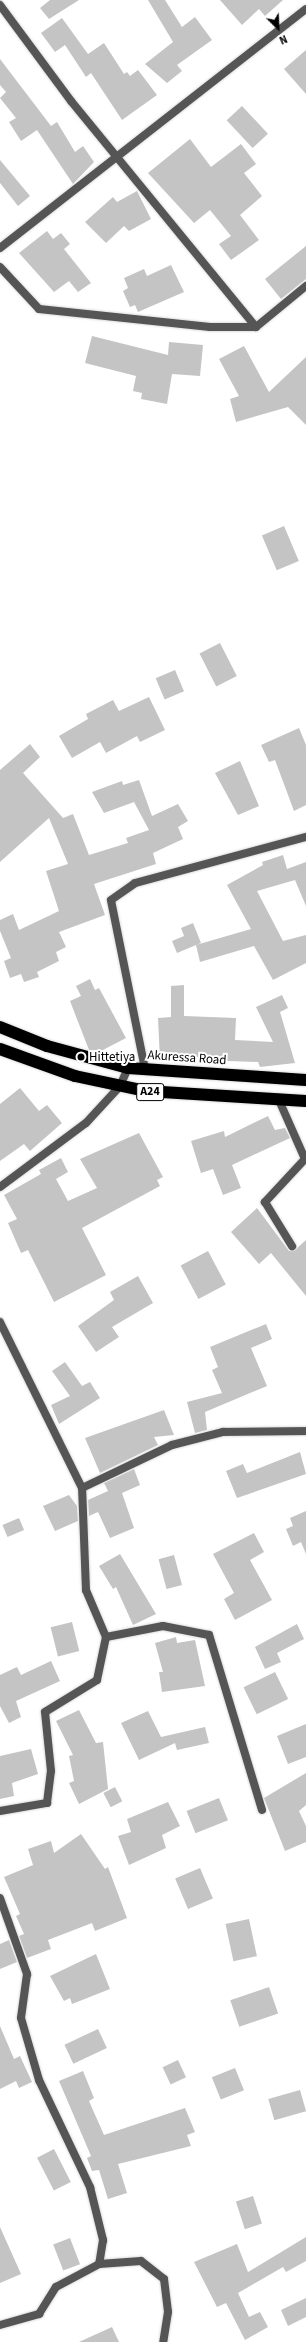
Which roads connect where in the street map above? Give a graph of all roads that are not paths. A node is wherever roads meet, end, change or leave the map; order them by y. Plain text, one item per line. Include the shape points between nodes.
1 (4, 0) edge
2 (0, 4) edge
3 (306, 9) edge
4 (117, 156) junction
5 (0, 248) edge
6 (0, 267) edge
7 (306, 286) edge
8 (256, 327) junction
9 (306, 837) edge
10 (0, 1026) edge
11 (0, 1049) edge
12 (128, 1068) junction
13 (145, 1069) junction
14 (306, 1080) edge
15 (120, 1086) junction
16 (278, 1098) junction
17 (306, 1101) edge
18 (0, 1187) edge
19 (292, 1246) dead end
20 (0, 1322) edge
21 (306, 1431) edge
22 (82, 1488) junction
23 (106, 1637) junction
24 (262, 1810) dead end
25 (0, 1811) edge
26 (0, 1898) edge
27 (99, 2264) junction
28 (0, 2325) edge
29 (162, 2342) edge

1 - 2 street
2 - 4 street
3 - 4 street
4 - 5 street
4 - 8 street
6 - 8 street via 39,309 210,327
7 - 8 street
9 - 13 street via 135,883 111,900
10 - 12 highway, Akuressa Road / A24 via 47,1046
11 - 15 highway, A24 via 76,1076
12 - 13 highway, Akuressa Road / A24
12 - 15 street
13 - 14 highway, Akuressa Road / A24
15 - 16 highway, A24 via 177,1094
15 - 18 street via 86,1123
16 - 17 highway, A24
16 - 19 street via 305,1159 265,1202
20 - 22 street
21 - 22 street via 223,1432 172,1446
22 - 23 street via 86,1590
23 - 24 street via 163,1626 209,1634
23 - 25 street via 97,1680 45,1712 51,1771 47,1803
26 - 27 street via 27,1974 20,2018 39,2080 90,2187 103,2240
27 - 28 street via 56,2287 39,2314
27 - 29 street via 141,2262 164,2279 168,2312

